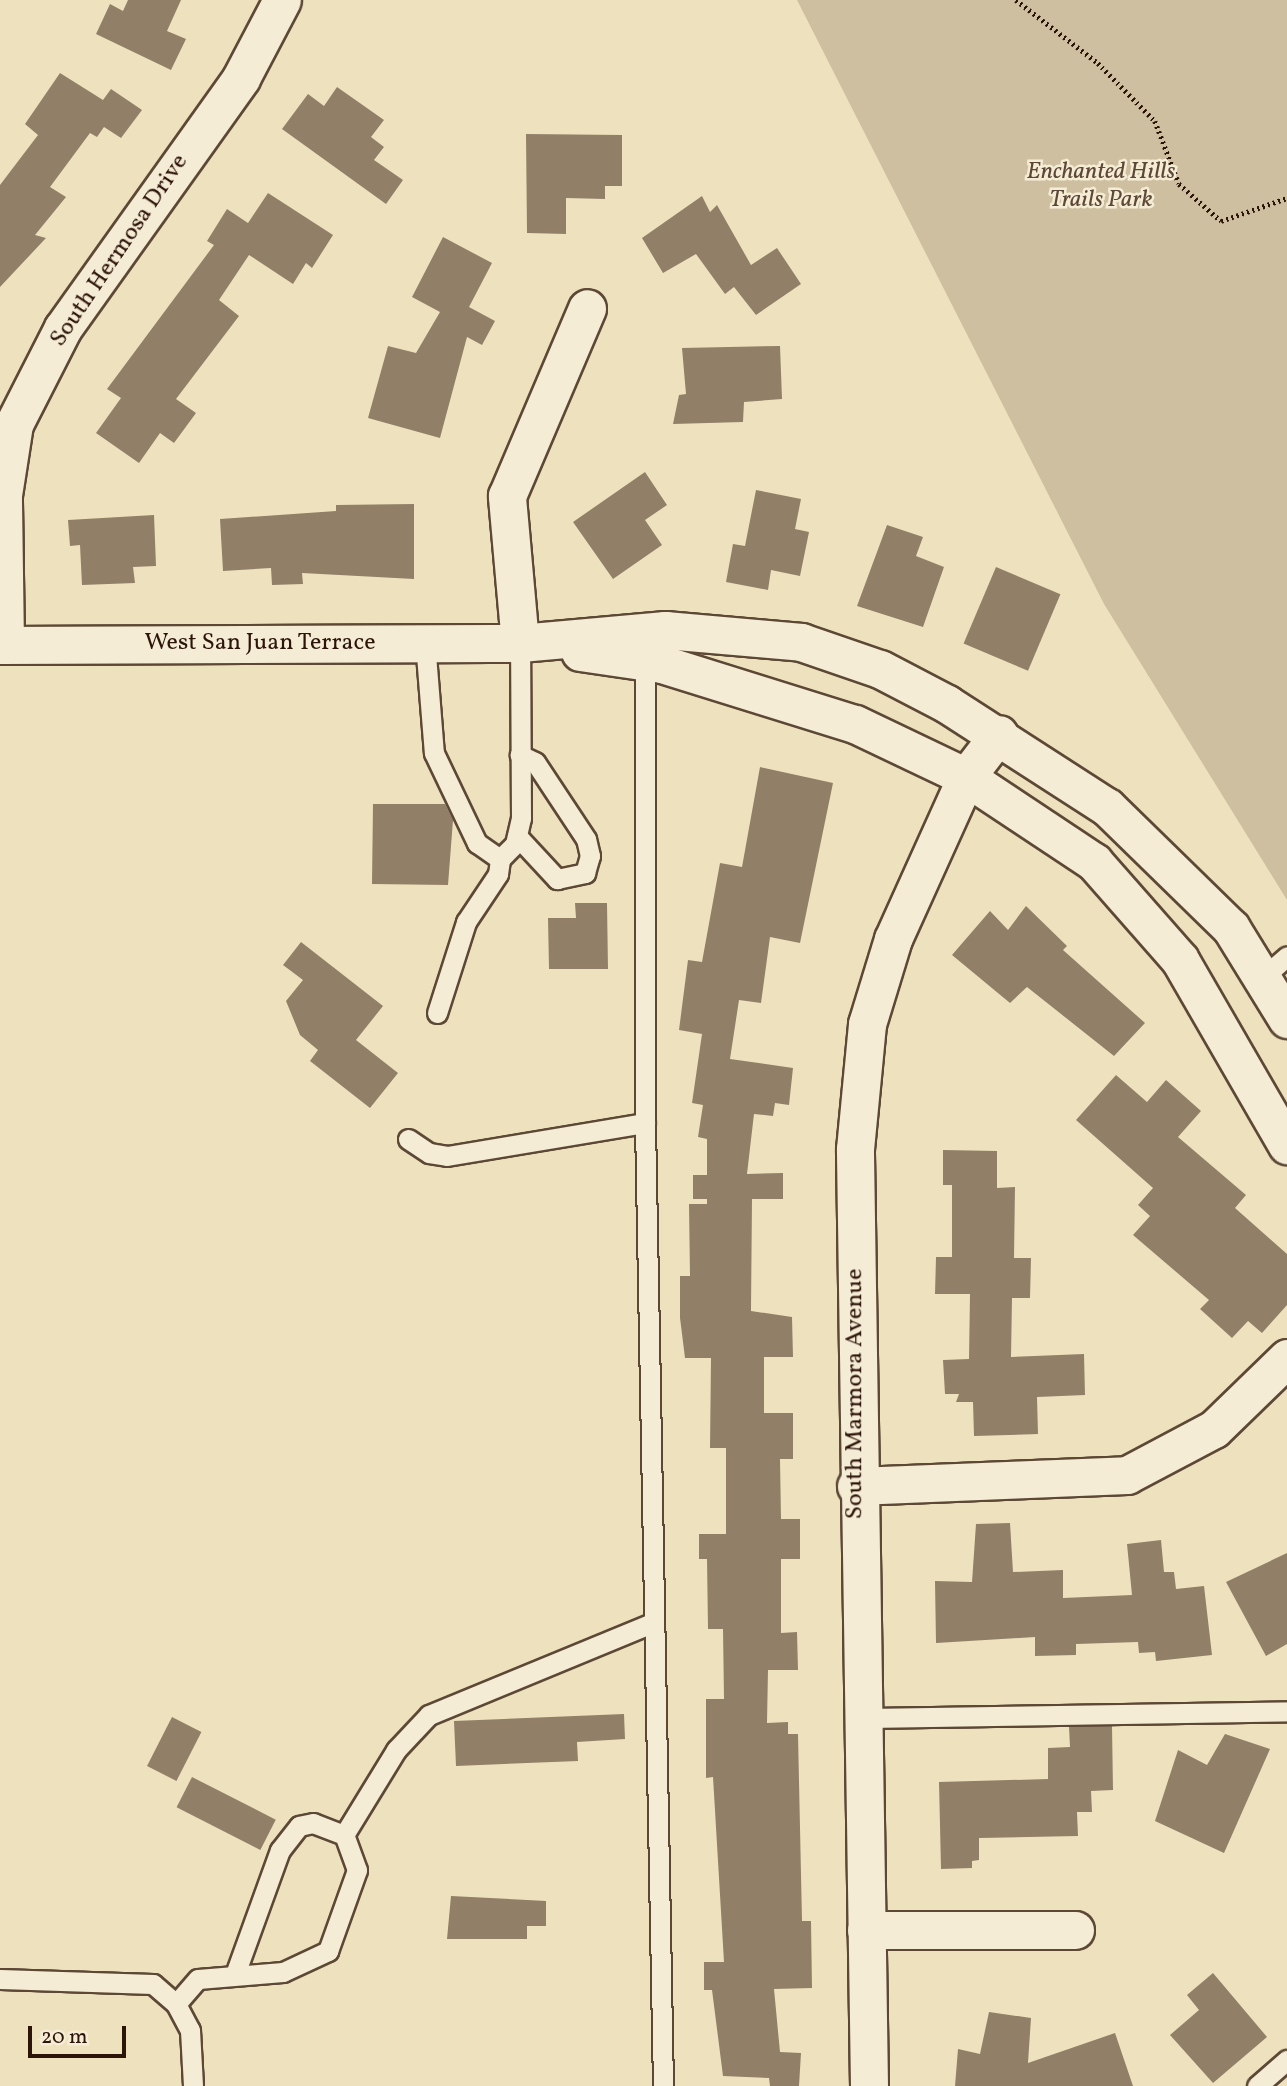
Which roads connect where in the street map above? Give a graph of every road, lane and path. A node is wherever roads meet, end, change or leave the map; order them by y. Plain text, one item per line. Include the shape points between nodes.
1 (282, 0) edge
2 (1016, 0) edge
3 (1287, 198) edge
4 (587, 309) dead end
5 (425, 642) junction
6 (520, 643) junction
7 (3, 645) edge
8 (645, 662) junction
9 (999, 734) junction
10 (520, 755) junction
11 (966, 777) junction
12 (517, 836) junction
13 (500, 859) junction
14 (1274, 967) edge
15 (438, 1013) dead end
16 (1287, 1018) edge
17 (645, 1122) junction
18 (408, 1139) dead end
19 (1287, 1144) edge
20 (1287, 1358) edge
21 (856, 1486) junction
22 (652, 1623) junction
23 (1287, 1711) edge
24 (861, 1718) junction
25 (344, 1835) junction
26 (866, 1930) junction
27 (1075, 1930) dead end
28 (235, 1974) junction
29 (0, 1979) edge
30 (176, 2004) junction
31 (1287, 2060) edge
32 (193, 2086) edge
33 (663, 2086) edge
34 (869, 2086) edge
35 (1258, 2086) edge

1 - 7 street, South Hermosa Drive via 241,78 62,328 14,424 2,495
2 - 3 path via 1098,63 1155,121 1178,184 1221,221
4 - 6 street via 507,496
5 - 6 street, West San Juan Terrace
5 - 7 street, West San Juan Terrace
5 - 13 lane via 434,753 477,843
6 - 8 street, West San Juan Terrace
6 - 9 street, West San Juan Terrace via 666,630 801,642 880,669
6 - 10 lane
8 - 11 street, West San Juan Terrace via 855,724
8 - 17 lane
9 - 11 street, South Marmora Avenue
9 - 14 street, West San Juan Terrace via 1116,816
10 - 12 lane
10 - 12 lane via 535,762 586,839 590,856 584,873 557,878
11 - 19 street, West San Juan Terrace via 1094,862 1180,960
11 - 21 street, South Marmora Avenue via 893,939 867,1024 855,1149
12 - 13 lane
13 - 15 lane via 498,874 466,922
14 - 16 street, West San Juan Terrace
17 - 18 lane via 447,1156 429,1153
17 - 22 lane
20 - 21 street via 1214,1429 1127,1475
21 - 24 street, South Marmora Avenue
22 - 25 lane via 429,1715 396,1750
22 - 33 lane
23 - 24 lane
24 - 26 street, South Marmora Avenue
25 - 28 lane via 313,1823 299,1826 280,1850
25 - 28 lane via 357,1870 328,1951 283,1972
26 - 27 street
26 - 34 street, South Marmora Avenue
28 - 30 lane via 198,1979
29 - 30 lane via 139,1980
30 - 32 lane via 190,2030
31 - 35 lane

